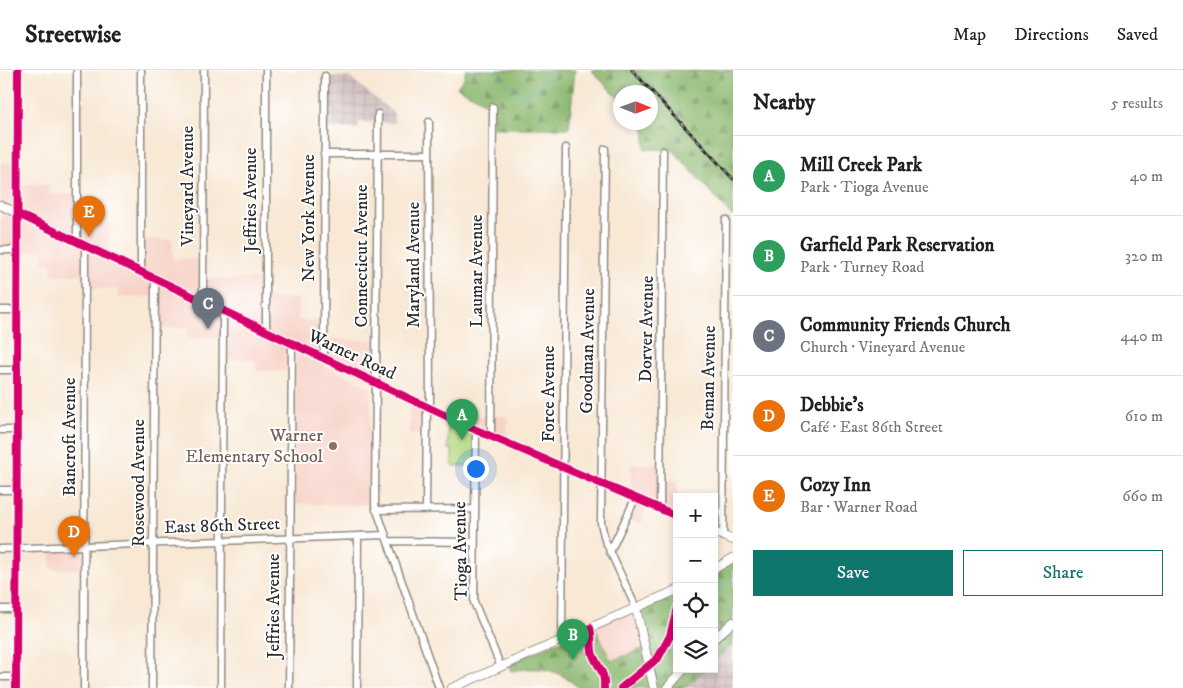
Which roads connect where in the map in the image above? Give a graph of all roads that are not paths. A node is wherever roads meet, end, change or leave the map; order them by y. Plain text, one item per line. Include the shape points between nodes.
1 (18, 70) edge
2 (77, 70) edge
3 (142, 70) edge
4 (204, 70) edge
5 (266, 70) edge
6 (325, 76) dead end
7 (494, 107) dead end
8 (378, 114) dead end
9 (429, 122) dead end
10 (566, 148) dead end
11 (605, 149) dead end
12 (663, 151) dead end
13 (324, 154) junction
14 (377, 154) junction
15 (429, 154) junction
16 (0, 205) edge
17 (18, 214) junction
18 (726, 220) dead end
19 (77, 242) junction
20 (85, 246) junction
21 (0, 250) edge
22 (18, 250) junction
23 (141, 272) junction
24 (155, 279) junction
25 (203, 302) junction
26 (0, 310) edge
27 (18, 310) junction
28 (223, 311) junction
29 (266, 331) junction
30 (292, 344) junction
31 (324, 359) junction
32 (0, 370) edge
33 (18, 370) junction
34 (377, 384) junction
35 (428, 407) junction
36 (0, 430) edge
37 (17, 430) junction
38 (476, 430) junction
39 (491, 436) junction
40 (564, 469) junction
41 (602, 484) junction
42 (0, 490) edge
43 (17, 490) junction
44 (635, 499) junction
45 (475, 509) junction
46 (660, 509) junction
47 (376, 510) junction
48 (426, 510) junction
49 (673, 514) edge
50 (718, 534) edge
51 (358, 536) junction
52 (722, 536) junction
53 (289, 538) junction
54 (387, 538) junction
55 (733, 540) edge
56 (221, 541) junction
57 (474, 542) junction
58 (154, 544) junction
59 (85, 546) junction
60 (0, 549) edge
61 (16, 549) junction
62 (610, 552) junction
63 (733, 558) edge
64 (718, 567) edge
65 (673, 592) edge
66 (636, 608) junction
67 (0, 609) edge
68 (16, 609) junction
69 (733, 622) edge
70 (718, 635) edge
71 (562, 640) junction
72 (501, 667) junction
73 (680, 673) edge
74 (0, 677) edge
75 (16, 677) junction
76 (16, 688) edge
77 (84, 688) edge
78 (152, 688) edge
79 (220, 688) edge
80 (289, 688) edge
81 (357, 688) edge
82 (439, 688) edge
83 (452, 688) edge
84 (654, 688) edge
85 (667, 688) edge

1 - 17 street
2 - 19 street
3 - 23 street
4 - 25 street, Vineyard Avenue
5 - 29 street, Jeffries Avenue
6 - 13 street, New York Avenue
7 - 39 street, Laumar Avenue
8 - 14 street, Connecticut Avenue
9 - 15 street, Maryland Avenue
10 - 40 street, Force Avenue
11 - 41 street, Goodman Avenue
12 - 46 street, Dorver Avenue
13 - 14 street
13 - 31 street, New York Avenue
14 - 15 street
14 - 34 street, Connecticut Avenue
15 - 35 street, Maryland Avenue
16 - 17 main road, Warner Road
17 - 19 main road, Warner Road
17 - 22 street
18 - 52 street, Beman Avenue
19 - 20 main road, Warner Road
20 - 23 main road, Warner Road
20 - 59 street, Bancroft Avenue
21 - 22 street
22 - 27 street
23 - 24 main road, Warner Road
24 - 25 main road, Warner Road
24 - 58 street, Rosewood Avenue
25 - 28 main road, Warner Road
26 - 27 street
27 - 33 street
28 - 29 main road, Warner Road
28 - 56 street
29 - 30 main road, Warner Road
30 - 31 main road, Warner Road
30 - 53 street, Jeffries Avenue
31 - 34 main road, Warner Road
32 - 33 street
33 - 37 street
34 - 35 main road, Warner Road
34 - 47 street, Connecticut Avenue
35 - 38 main road, Warner Road
35 - 48 street, Maryland Avenue
36 - 37 street
37 - 43 street
38 - 39 main road, Warner Road
38 - 45 street, Tioga Avenue
39 - 40 main road, Warner Road
40 - 41 main road, Warner Road
40 - 71 street, Force Avenue
41 - 44 main road, Warner Road
41 - 62 street, Goodman Avenue via 601,523
42 - 43 street
43 - 61 street
44 - 46 main road, Warner Road
44 - 62 street
45 - 48 street
45 - 57 street, Tioga Avenue
46 - 49 main road, Warner Road
47 - 48 street
47 - 54 street, Connecticut Avenue
50 - 52 main road
51 - 53 street, East 86th Street
51 - 54 street, East 86th Street
51 - 81 street
52 - 55 main road
53 - 56 street, East 86th Street
53 - 80 street, Jeffries Avenue
54 - 57 street, East 86th Street
54 - 82 street, Connecticut Avenue
56 - 58 street, East 86th Street
56 - 79 street
57 - 72 street, Tioga Avenue via 474,602
58 - 59 street, East 86th Street
58 - 78 street, Rosewood Avenue
59 - 61 street, East 86th Street
59 - 77 street, Bancroft Avenue
60 - 61 street, East 86th Street
61 - 68 street
62 - 66 street, Goodman Avenue
63 - 64 main road
65 - 66 main road
66 - 71 main road
66 - 84 main road
67 - 68 street
68 - 75 street
69 - 70 main road
71 - 72 main road
72 - 83 main road
73 - 85 main road
74 - 75 street
75 - 76 street

